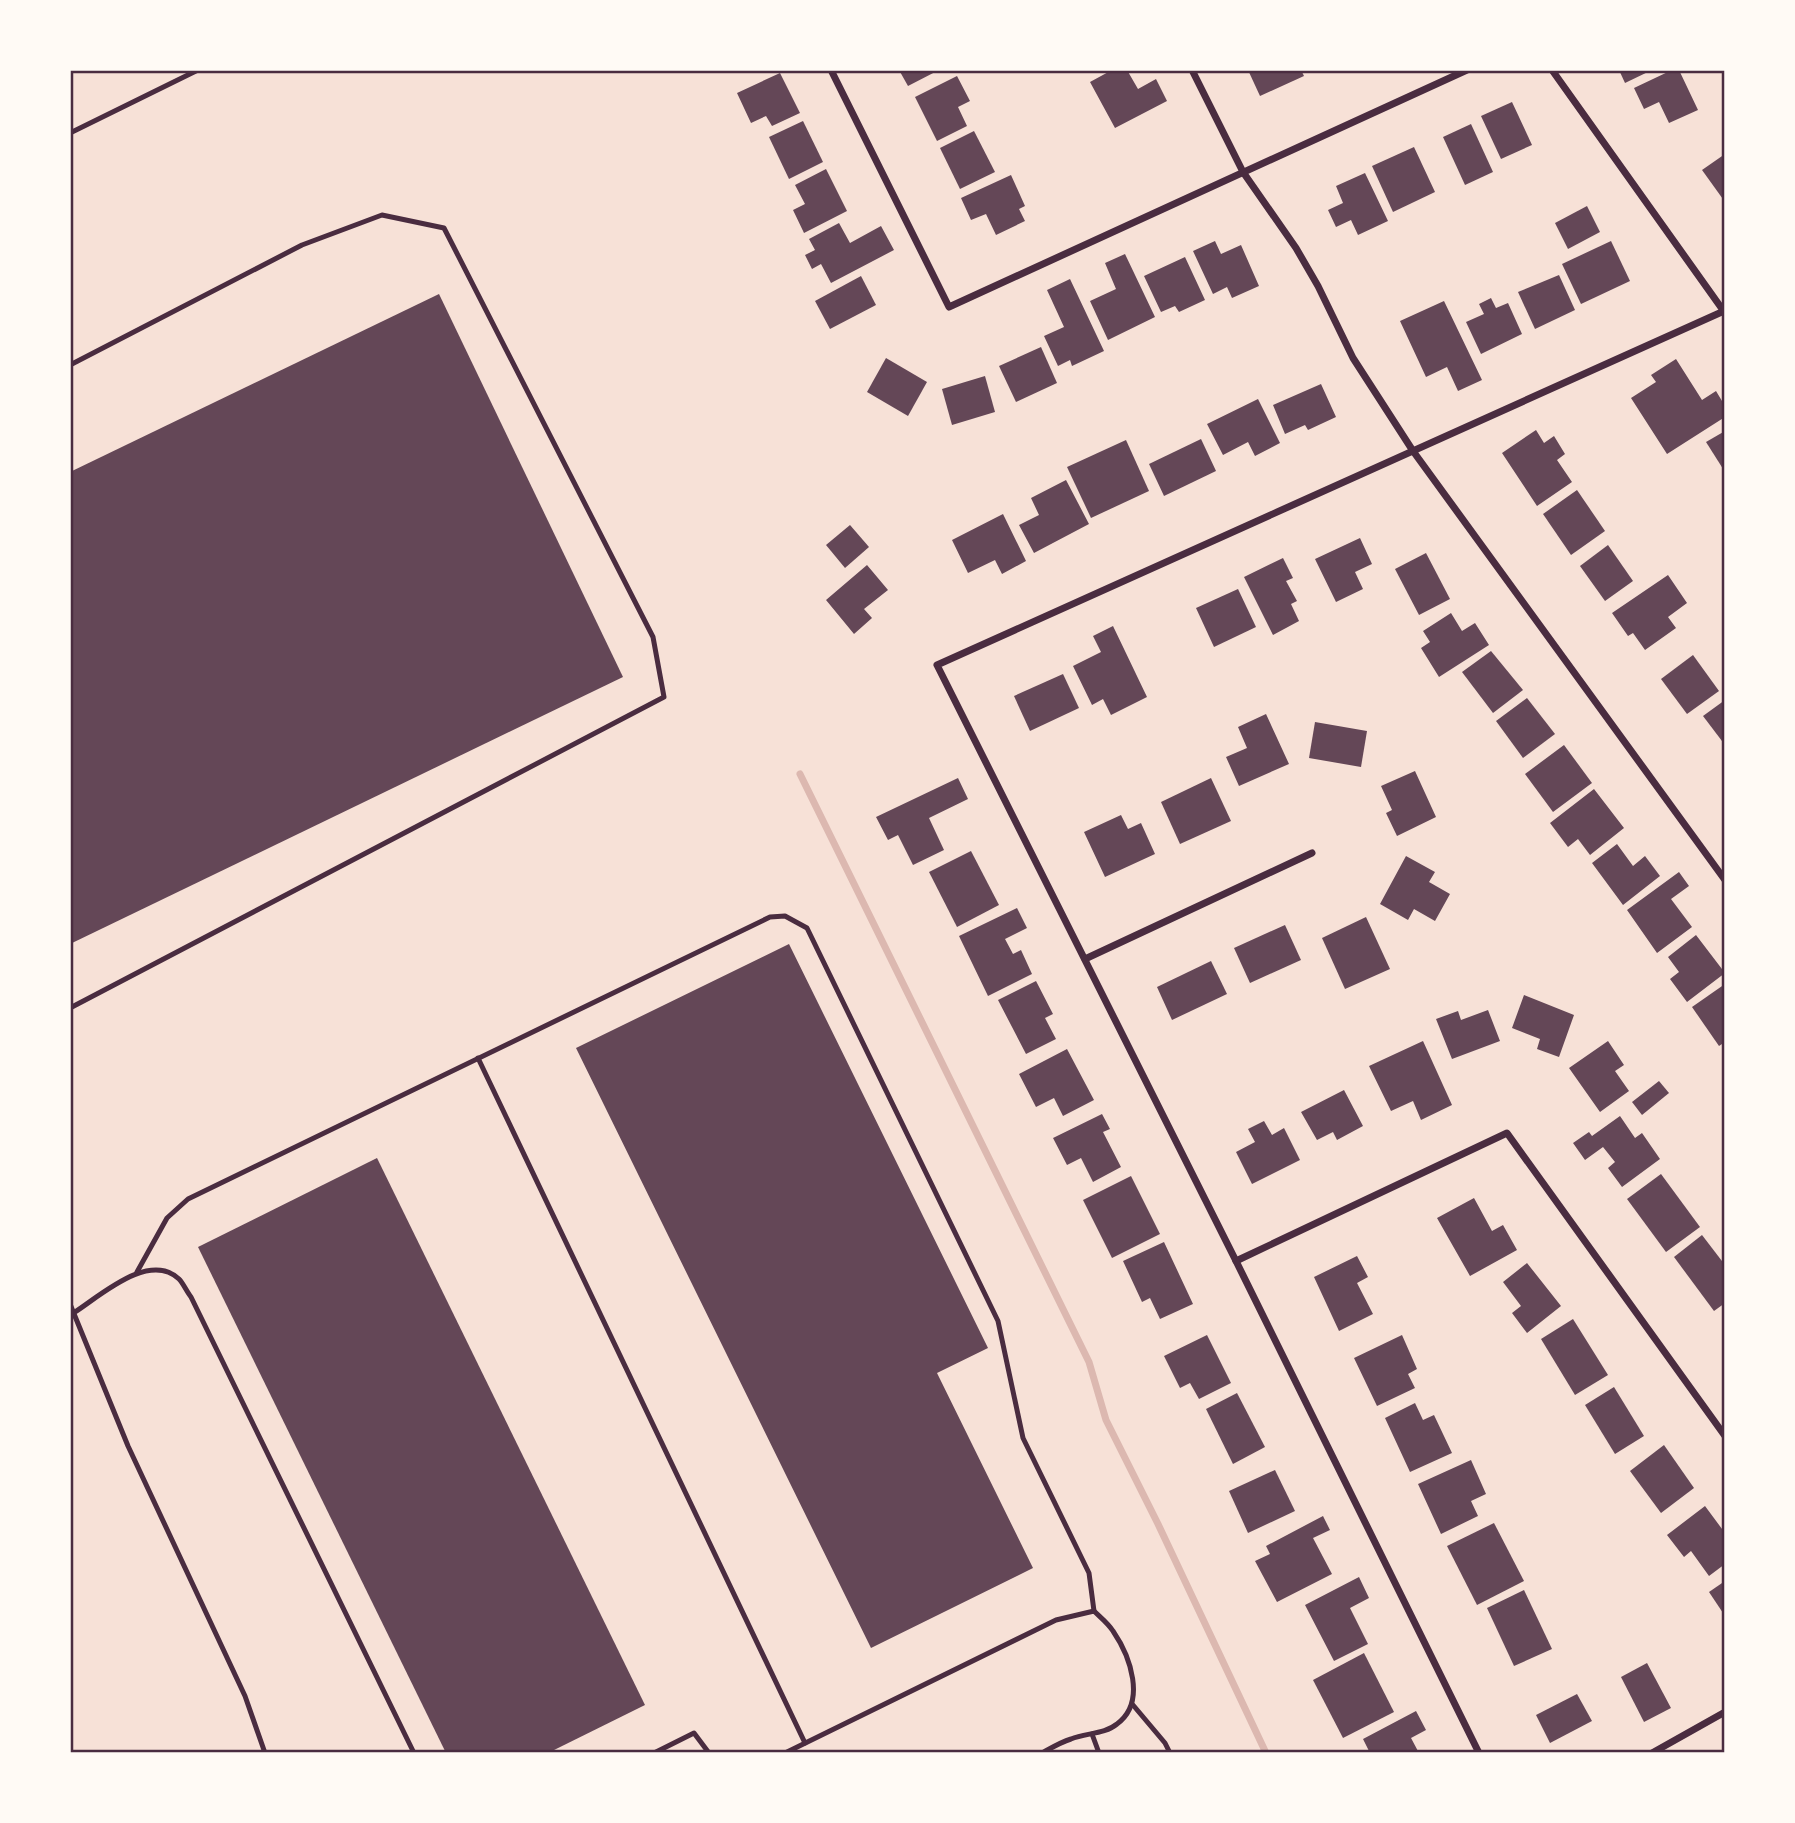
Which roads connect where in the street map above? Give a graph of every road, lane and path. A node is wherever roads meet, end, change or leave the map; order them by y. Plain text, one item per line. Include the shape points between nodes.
1 (198, 70) edge
2 (831, 70) edge
3 (1192, 70) edge
4 (1466, 70) edge
5 (1552, 70) edge
6 (70, 134) edge
7 (1243, 172) junction
8 (1724, 312) edge
9 (70, 365) edge
10 (1413, 451) junction
11 (1312, 853) dead end
12 (1725, 880) edge
13 (1085, 959) junction
14 (70, 1008) edge
15 (478, 1058) junction
16 (1236, 1261) junction
17 (137, 1272) junction
18 (70, 1304) edge
19 (75, 1312) junction
20 (1725, 1436) edge
21 (1094, 1611) junction
22 (1133, 1705) junction
23 (1725, 1712) edge
24 (1092, 1734) junction
25 (805, 1743) junction
26 (265, 1753) edge
27 (414, 1753) edge
28 (654, 1753) edge
29 (709, 1753) edge
30 (785, 1753) edge
31 (1042, 1753) edge
32 (1099, 1753) edge
33 (1170, 1753) edge
34 (1479, 1753) edge
35 (1652, 1753) edge

1 - 6 lane
2 - 7 street via 949,307
3 - 7 street
4 - 7 street
5 - 8 street
7 - 10 street via 1296,248 1353,358
8 - 10 street
9 - 14 lane via 302,245 382,215 444,228 653,636 664,697
10 - 12 street
10 - 13 street via 937,665
11 - 13 street
13 - 16 street
15 - 17 lane via 188,1199 167,1218
15 - 21 lane via 770,917 785,916 807,928 998,1321 1023,1438 1089,1573
15 - 25 lane
16 - 20 street via 1507,1133
16 - 34 street
17 - 19 lane
17 - 27 lane via 157,1269 178,1278 191,1297
18 - 19 lane
19 - 26 lane via 128,1446 244,1696
21 - 22 lane via 1125,1654 1134,1680
21 - 25 lane via 1056,1620
22 - 24 lane via 1117,1724
22 - 33 lane
23 - 35 street
24 - 31 lane
24 - 32 lane
25 - 30 lane
28 - 29 lane via 694,1733

